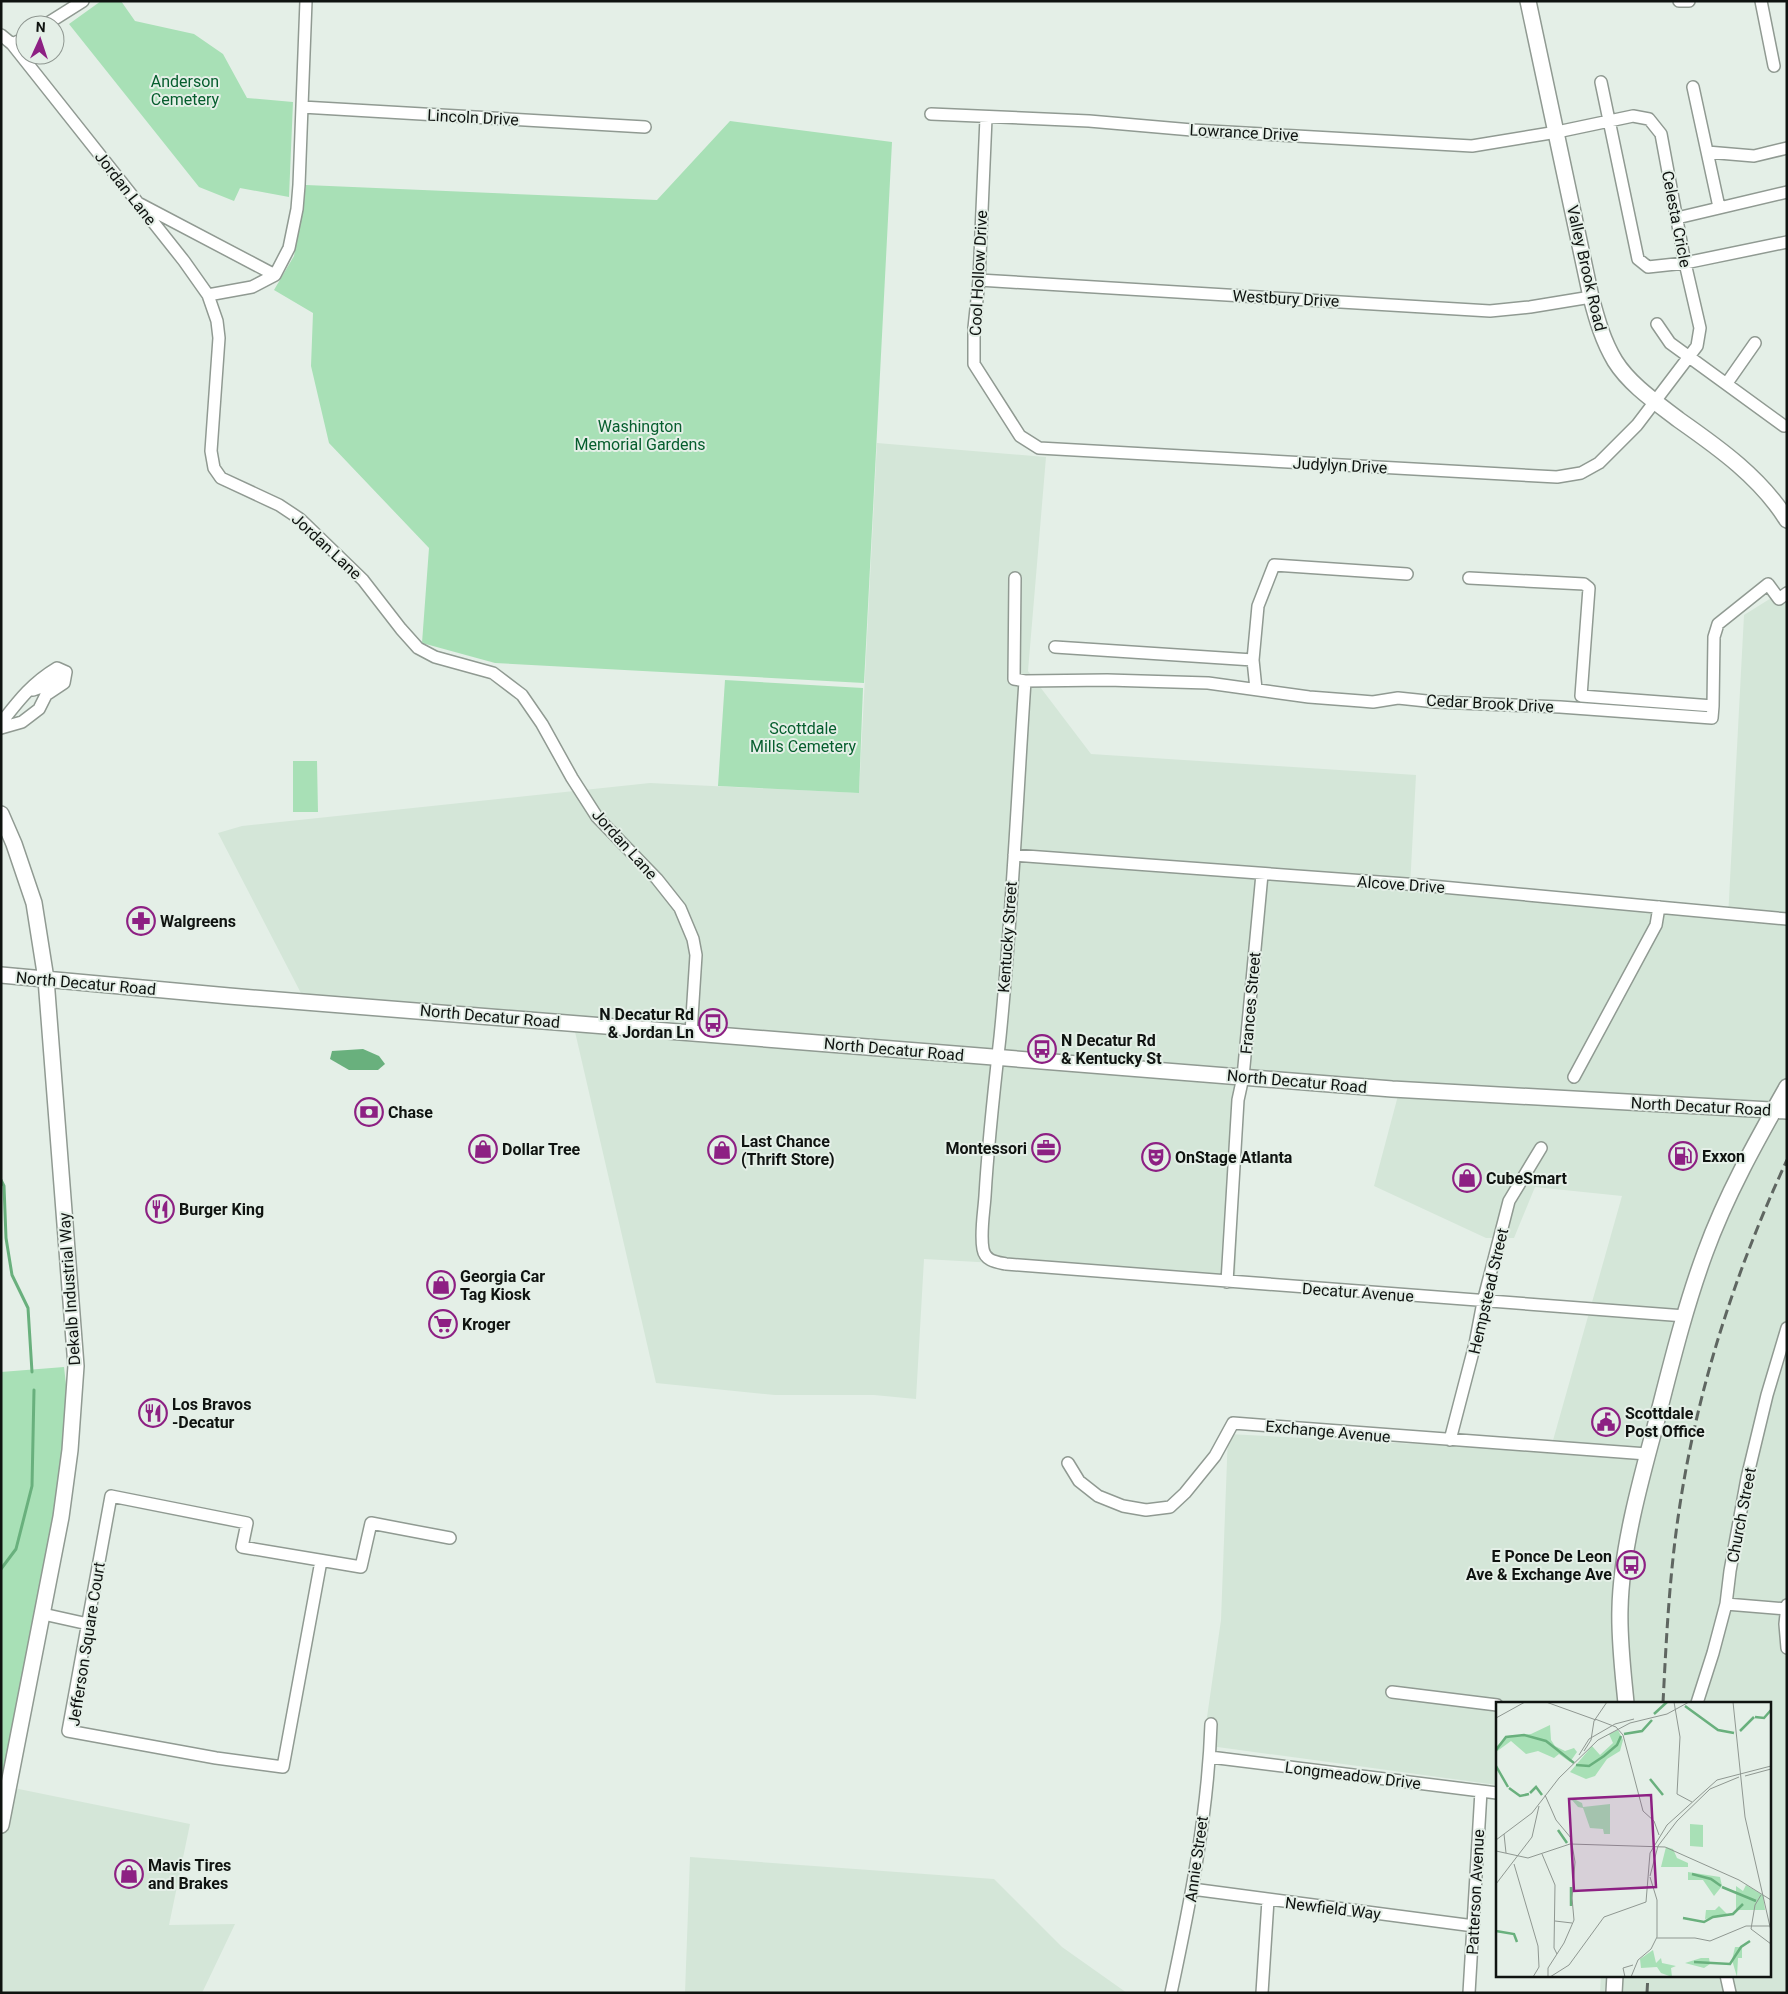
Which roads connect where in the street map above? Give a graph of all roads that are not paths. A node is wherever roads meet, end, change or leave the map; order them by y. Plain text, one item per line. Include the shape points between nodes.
1 (83, 1) edge
2 (306, 1) edge
3 (1528, 1) edge
4 (1679, 1) edge
5 (1689, 1) edge
6 (1761, 1) edge
7 (61, 15) edge
8 (1, 35) edge
9 (15, 43) edge
10 (12, 44) junction
11 (1774, 66) dead end
12 (1601, 82) dead end
13 (1693, 87) dead end
14 (302, 107) junction
15 (931, 114) dead end
16 (986, 118) junction
17 (1608, 121) junction
18 (645, 127) dead end
19 (1557, 132) junction
20 (1787, 148) edge
21 (1707, 152) junction
22 (1787, 192) edge
23 (136, 202) junction
24 (1719, 207) junction
25 (1677, 218) junction
26 (1787, 242) edge
27 (1685, 262) junction
28 (275, 275) junction
29 (979, 280) junction
30 (208, 295) junction
31 (1591, 298) junction
32 (1657, 324) dead end
33 (1755, 343) dead end
34 (1690, 356) junction
35 (1727, 383) junction
36 (1654, 401) junction
37 (1008, 418) joint
38 (1784, 426) dead end
39 (1787, 520) edge
40 (1407, 574) dead end
41 (1015, 578) dead end
42 (1469, 578) dead end
43 (1787, 593) edge
44 (1056, 647) dead end
45 (1253, 660) junction
46 (1024, 681) junction
47 (1256, 689) junction
48 (1581, 702) junction
49 (1, 723) edge
50 (1, 728) edge
51 (1, 814) edge
52 (1014, 855) junction
53 (1262, 874) junction
54 (1659, 907) junction
55 (1787, 919) edge
56 (1, 975) edge
57 (46, 979) junction
58 (690, 1033) junction
59 (997, 1057) junction
60 (1243, 1077) junction
61 (1574, 1077) dead end
62 (1787, 1087) edge
63 (1780, 1110) edge
64 (1541, 1148) dead end
65 (1031, 1266) joint
66 (1227, 1282) junction
67 (1483, 1302) junction
68 (1684, 1316) junction
69 (1787, 1328) edge
70 (1450, 1440) junction
71 (1647, 1454) junction
72 (1068, 1463) dead end
73 (450, 1538) dead end
74 (321, 1561) junction
75 (1726, 1604) junction
76 (1786, 1607) edge
77 (43, 1614) junction
78 (88, 1624) junction
79 (1787, 1648) edge
80 (1392, 1692) dead end
81 (1626, 1702) edge
82 (1696, 1702) edge
83 (1496, 1706) edge
84 (1211, 1724) dead end
85 (1210, 1757) junction
86 (1481, 1791) junction
87 (1496, 1793) edge
88 (1, 1825) edge
89 (1192, 1889) junction
90 (1268, 1900) junction
91 (1474, 1926) junction
92 (1615, 1976) edge
93 (1726, 1976) edge
94 (1172, 1993) edge
95 (1262, 1993) edge
96 (1470, 1993) edge
97 (1614, 1993) edge
98 (1730, 1993) edge

1 - 7 street
2 - 14 street
3 - 19 main road, Valley Brook Road
4 - 5 street
6 - 11 street
8 - 10 street, Jordan Lane
9 - 10 street
10 - 23 street, Jordan Lane
12 - 17 street
13 - 21 street
14 - 18 street, Lincoln Drive
14 - 28 street via 297,209 289,248
15 - 16 street, Lowrance Drive
16 - 19 street, Lowrance Drive via 1089,121 1472,146
16 - 29 street, Cool Hollow Drive
17 - 19 street, Celesta Cricle
17 - 25 street, Celesta Cricle via 1633,116 1648,119 1661,134
17 - 27 street via 1638,259 1648,267
19 - 31 main road, Valley Brook Road
20 - 21 street via 1754,156
21 - 24 street
22 - 24 street
23 - 28 street
23 - 30 street, Jordan Lane
24 - 25 street
25 - 27 street, Celesta Cricle
26 - 27 street
27 - 34 street, Celesta Cricle via 1700,328 1697,346
28 - 30 street via 252,287
29 - 31 street, Westbury Drive via 1490,310
29 - 37 street, Cool Hollow Drive via 974,364
30 - 58 street, Jordan Lane via 219,338 211,451 216,473 300,519 363,580 418,648 435,657 493,673 522,696 597,817 657,879 680,908 696,955
31 - 36 main road, Valley Brook Road via 1601,335 1616,362
32 - 34 street via 1670,343
33 - 35 street
34 - 35 street
34 - 36 street, Celesta Cricle
35 - 38 street
36 - 37 street, Judylyn Drive via 1637,425 1599,463 1581,473 1557,477 1038,448 1020,436
36 - 39 main road, Valley Brook Road via 1752,476
40 - 45 street via 1274,564 1258,606
41 - 46 street via 1014,679
42 - 48 street via 1584,584 1589,588
43 - 48 street, Cedar Brook Drive via 1779,599 1768,584 1718,624 1714,637 1713,706
44 - 45 street
45 - 47 street
46 - 47 street, Cedar Brook Drive via 1208,683
46 - 52 street, Kentucky Street
47 - 48 street, Cedar Brook Drive via 1373,702 1398,698 1463,704
49 - 50 street via 23,694 41,678 57,668 66,672 64,683 46,695 39,709 22,722
51 - 57 main road, Dekalb Industrial Way via 34,903
52 - 53 street, Alcove Drive
52 - 59 street, Kentucky Street
53 - 54 street, Alcove Drive
53 - 60 street, Frances Street
54 - 55 street, Alcove Drive
54 - 61 street via 1656,926
56 - 57 main road, North Decatur Road
57 - 58 main road, North Decatur Road
57 - 77 main road, Dekalb Industrial Way via 76,1366 68,1466
58 - 59 main road, North Decatur Road
59 - 60 main road, North Decatur Road
59 - 65 street, Kentucky Street via 982,1247 990,1260
60 - 63 main road, North Decatur Road via 1482,1095
60 - 66 street, Frances Street via 1238,1100
62 - 63 main road
63 - 68 main road via 1727,1202 1705,1252
64 - 67 street, Hempstead Street via 1509,1201
65 - 66 street, Decatur Avenue
66 - 67 street, Decatur Avenue
67 - 68 street, Decatur Avenue
67 - 70 street, Hempstead Street via 1476,1344
68 - 71 main road
69 - 75 street, Church Street via 1747,1478
70 - 71 street, Exchange Avenue
70 - 72 street, Exchange Avenue via 1233,1423 1215,1456 1185,1493 1170,1507 1146,1510 1123,1506 1098,1496 1079,1481
71 - 81 main road via 1621,1586 1620,1623
73 - 74 street, Jefferson Square Court via 370,1523 361,1567
74 - 78 street, Jefferson Square Court via 242,1547 247,1523 111,1496
74 - 78 street, Jefferson Square Court via 283,1767 68,1731
75 - 76 street
75 - 82 street, Church Street
76 - 79 street
77 - 78 street
77 - 88 main road, Dekalb Industrial Way
80 - 83 street
84 - 85 street, Annie Street
85 - 86 street, Longmeadow Drive
85 - 89 street, Annie Street
86 - 87 street, Longmeadow Drive
86 - 91 street, Patterson Avenue
89 - 90 street, Newfield Way
89 - 94 street, Annie Street
90 - 91 street, Newfield Way
90 - 95 street
91 - 96 street, Patterson Avenue
92 - 97 main road
93 - 98 street

